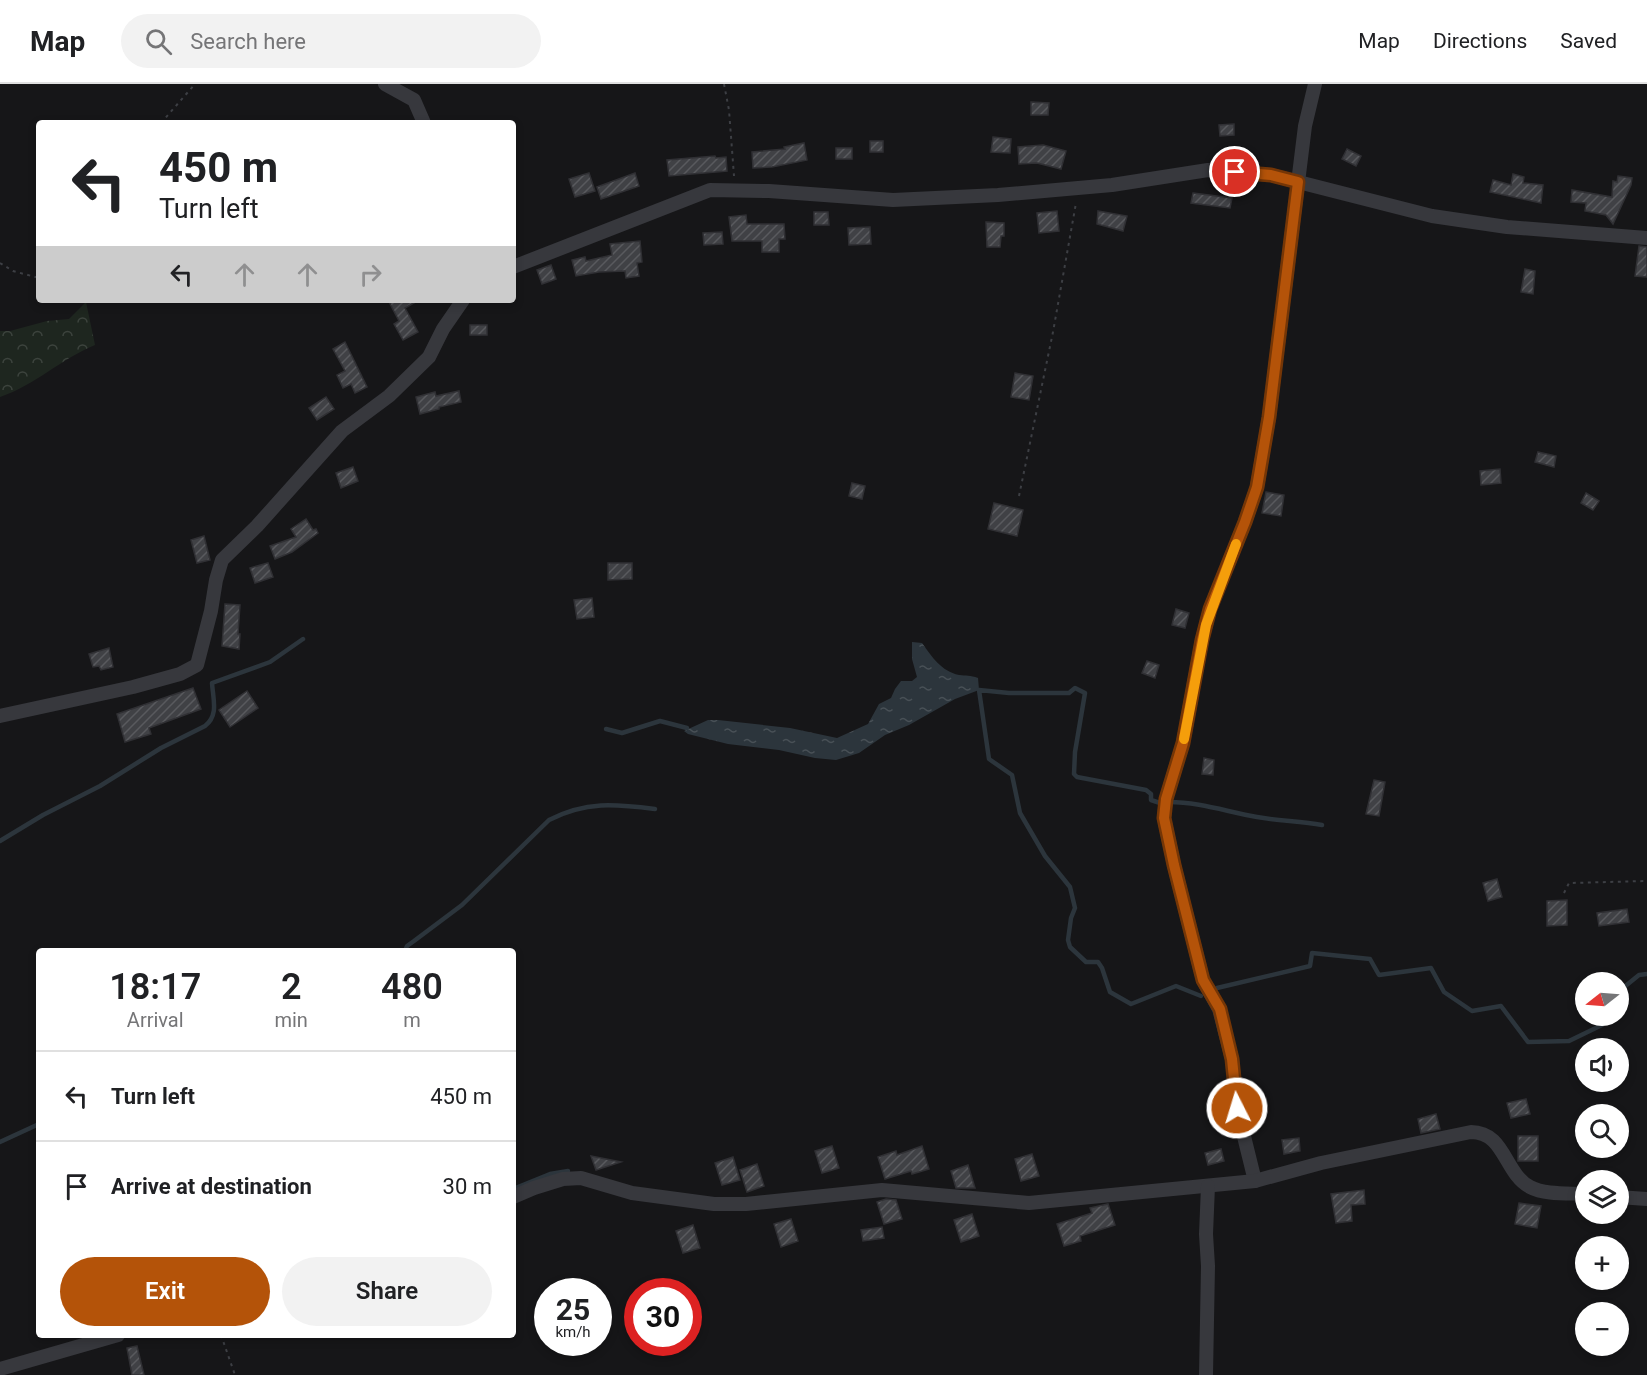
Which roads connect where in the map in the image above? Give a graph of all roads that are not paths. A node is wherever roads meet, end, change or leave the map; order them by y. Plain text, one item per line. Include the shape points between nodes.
1 (385, 84) edge
2 (1315, 84) edge
3 (423, 120) edge
4 (1298, 182) junction
5 (1647, 238) edge
6 (516, 266) edge
7 (462, 303) edge
8 (0, 716) edge
9 (1255, 1181) junction
10 (1208, 1186) junction
11 (1575, 1193) edge
12 (516, 1196) edge
13 (1629, 1197) edge
14 (1647, 1198) edge
15 (108, 1338) edge
16 (0, 1369) edge
17 (1206, 1375) edge

1 - 3 street via 414,100
2 - 4 street
4 - 5 street via 1432,216 1507,227
4 - 6 street via 1271,175 1208,170 1079,188 893,200 710,190
4 - 9 street via 1257,487 1210,609 1164,818 1203,980 1220,1009 1232,1059 1237,1108
7 - 8 street via 429,357 389,396 342,431 222,560 197,665 133,687
9 - 10 street
9 - 11 street via 1321,1163 1482,1132 1527,1186 1539,1191
10 - 12 street via 1029,1203 882,1190 714,1204 563,1179
10 - 17 street
13 - 14 street
15 - 16 street

